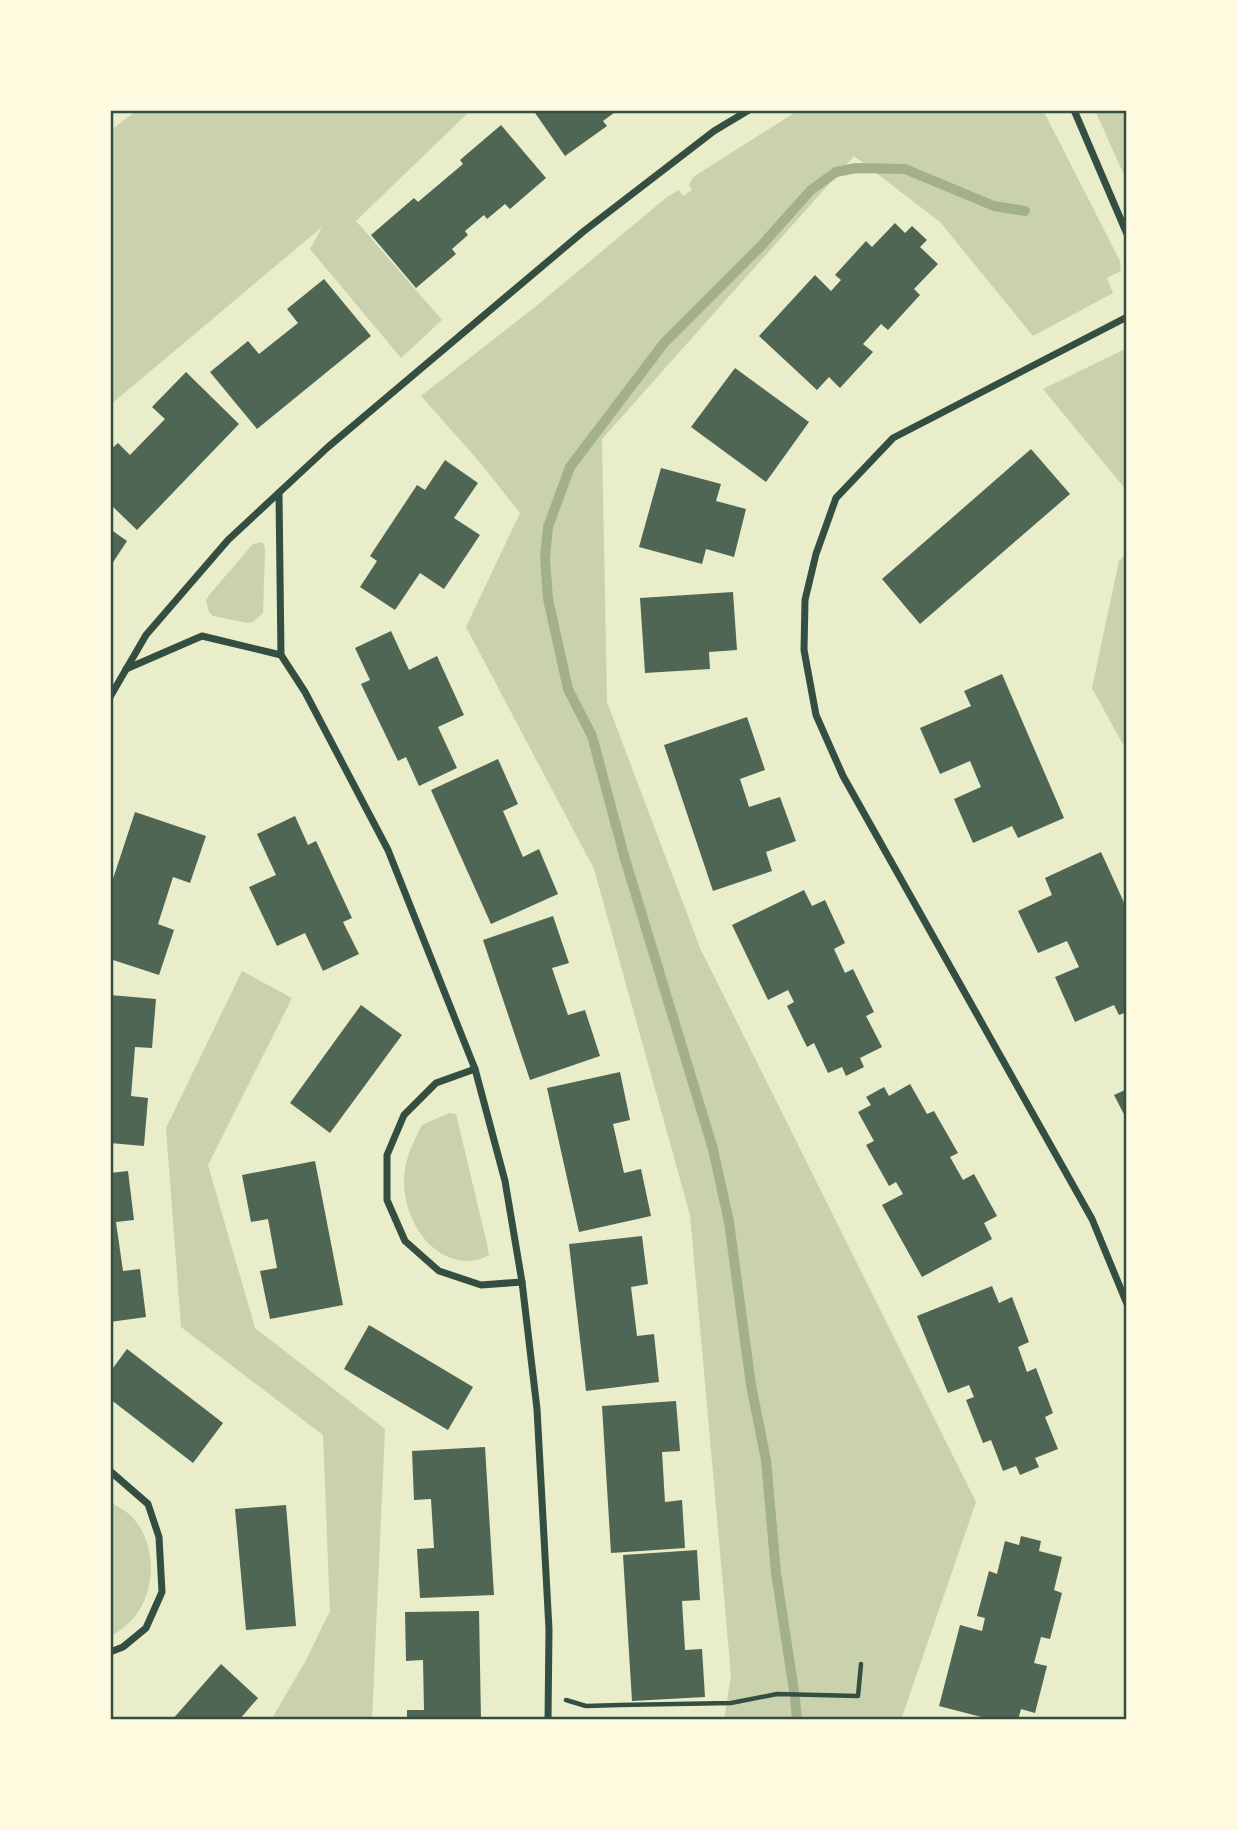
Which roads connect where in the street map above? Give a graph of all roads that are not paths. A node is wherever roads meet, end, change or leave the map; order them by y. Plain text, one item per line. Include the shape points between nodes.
1 (749, 110) edge
2 (1074, 110) edge
3 (1127, 234) edge
4 (1127, 317) edge
5 (279, 495) junction
6 (281, 655) junction
7 (125, 670) junction
8 (110, 697) edge
9 (475, 1069) junction
10 (522, 1282) junction
11 (1127, 1304) edge
12 (110, 1471) edge
13 (110, 1652) edge
14 (548, 1720) edge

1 - 5 street via 714,131 584,231 328,447
2 - 3 street
4 - 11 street via 893,438 836,498 805,600 804,650 816,715 843,776 1092,1219
5 - 6 street
5 - 7 street via 219,551 146,635
6 - 7 street via 202,636
6 - 9 street via 388,850
7 - 8 street
9 - 10 street via 505,1181
9 - 10 street via 436,1083 404,1115 387,1155 387,1200 405,1241 439,1271 481,1286
10 - 14 street via 538,1423 549,1629
12 - 13 street via 148,1504 159,1537 162,1592 146,1628

